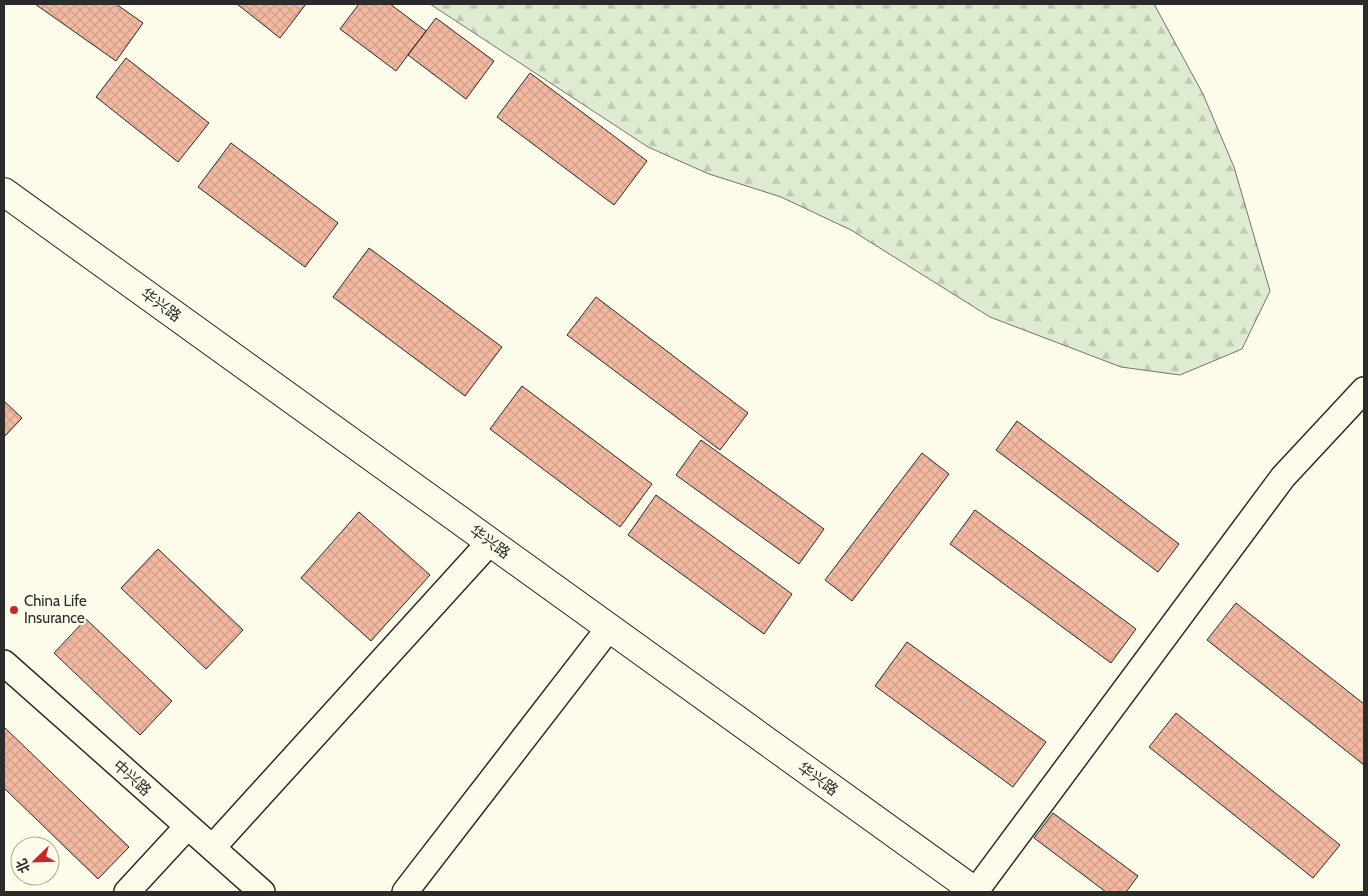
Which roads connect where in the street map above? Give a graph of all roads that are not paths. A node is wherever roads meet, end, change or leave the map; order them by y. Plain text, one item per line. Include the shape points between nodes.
1 (4, 192) edge
2 (1364, 390) edge
3 (490, 542) junction
4 (610, 628) junction
5 (4, 662) edge
6 (187, 827) junction
7 (213, 847) junction
8 (126, 892) edge
9 (262, 892) edge
10 (405, 892) edge
11 (975, 892) edge

1 - 3 main road, 华兴路
2 - 11 street via 1283,477
3 - 4 main road, 华兴路
3 - 7 street
4 - 10 street
4 - 11 main road, 华兴路
5 - 6 street, 中兴路
6 - 7 street, 中兴路
6 - 8 street
7 - 9 street, 中兴路

